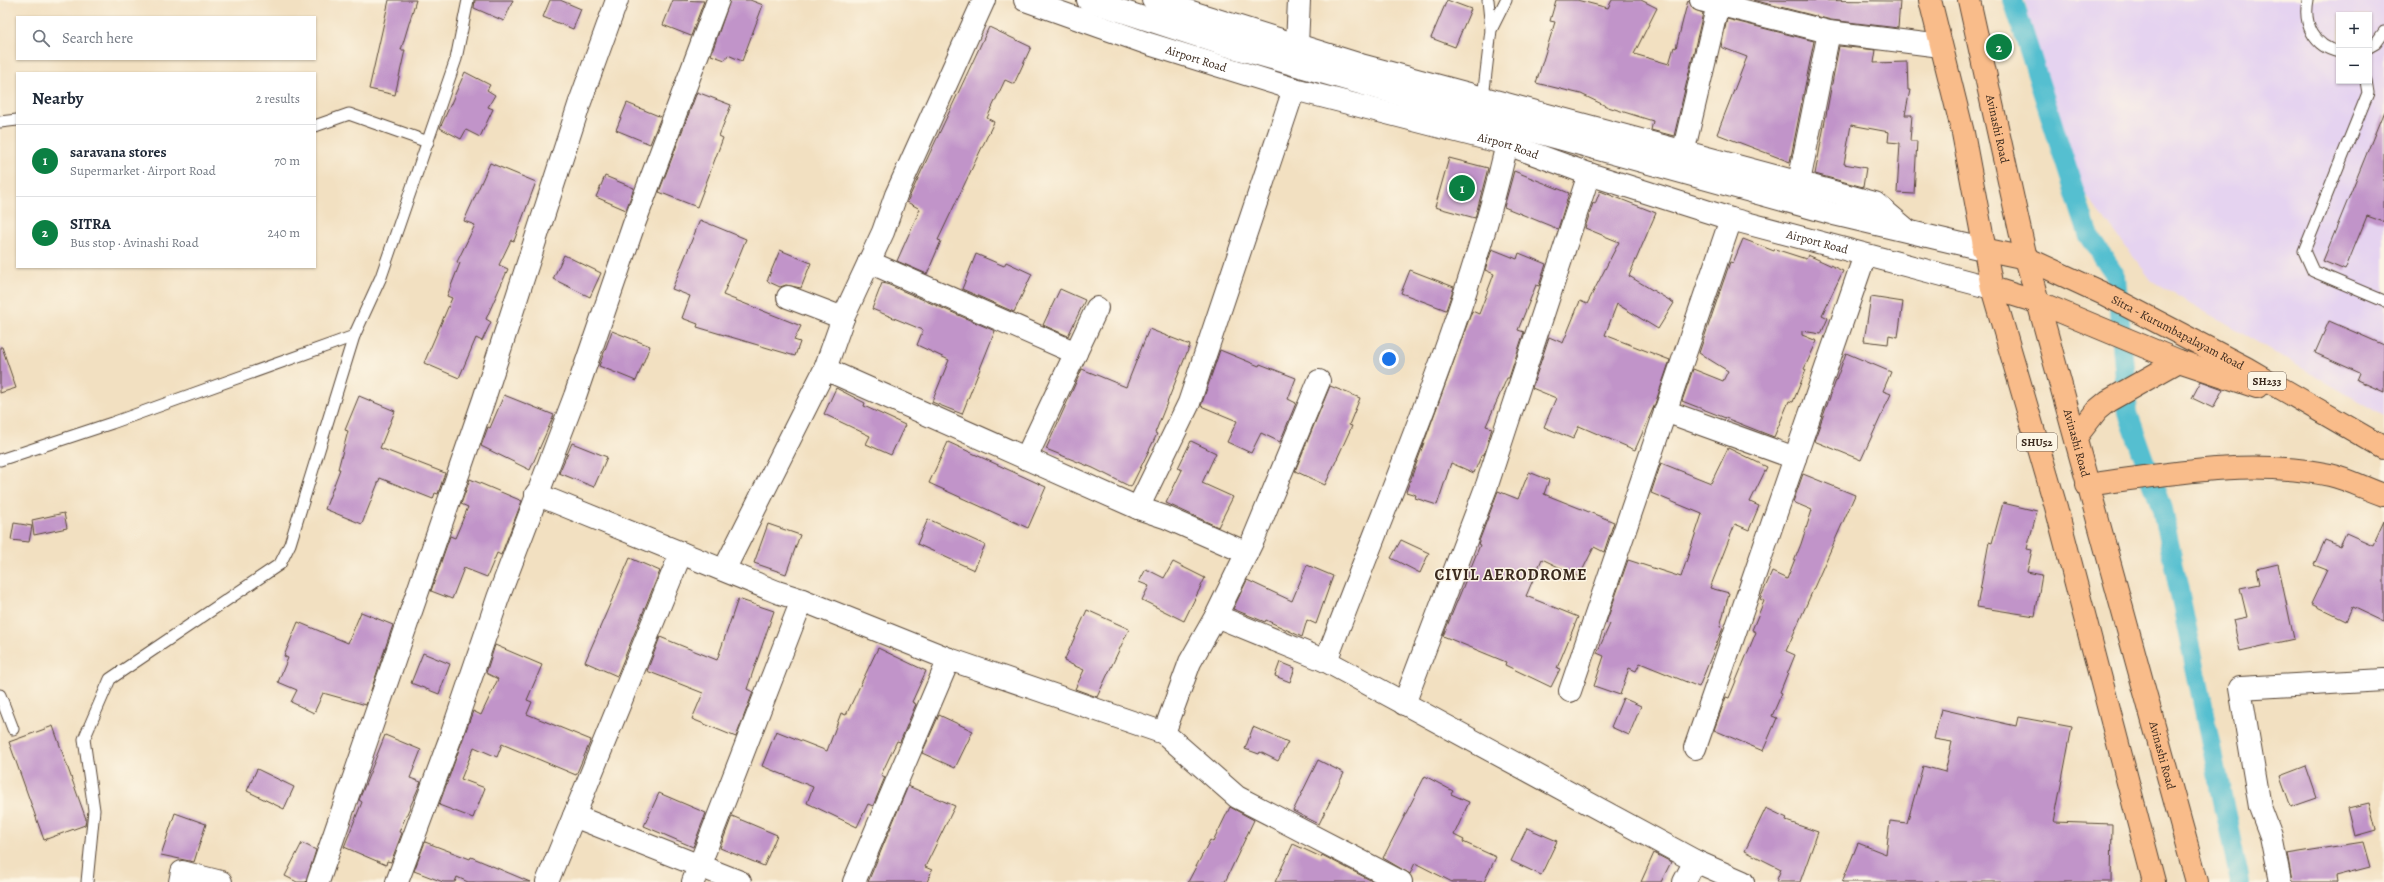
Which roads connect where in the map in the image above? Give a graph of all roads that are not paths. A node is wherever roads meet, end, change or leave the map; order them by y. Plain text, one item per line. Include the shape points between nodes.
1 (468, 0) edge
2 (617, 0) edge
3 (718, 0) edge
4 (984, 0) edge
5 (1025, 0) edge
6 (1088, 0) edge
7 (1154, 0) edge
8 (1299, 0) edge
9 (1488, 0) edge
10 (1506, 0) edge
11 (1930, 0) edge
12 (1969, 0) edge
13 (2308, 0) edge
14 (1709, 2) edge
15 (1209, 9) edge
16 (1491, 30) junction
17 (1829, 32) junction
18 (2384, 32) edge
19 (1297, 45) junction
20 (2372, 45) edge
21 (1941, 46) junction
22 (2336, 51) edge
23 (2366, 84) edge
24 (1294, 89) junction
25 (1483, 98) junction
26 (16, 120) edge
27 (0, 122) edge
28 (316, 126) edge
29 (428, 142) junction
30 (1507, 144) junction
31 (1683, 153) junction
32 (1589, 174) junction
33 (1799, 182) junction
34 (1731, 218) junction
35 (1907, 230) junction
36 (1983, 249) junction
37 (1865, 255) junction
38 (2026, 258) junction
39 (869, 262) junction
40 (1992, 288) junction
41 (788, 297) dead end
42 (2384, 301) edge
43 (2040, 303) junction
44 (1097, 308) dead end
45 (843, 318) junction
46 (354, 336) junction
47 (1076, 353) junction
48 (2171, 358) junction
49 (825, 369) junction
50 (1319, 381) dead end
51 (1665, 411) junction
52 (2076, 437) junction
53 (2384, 448) edge
54 (1026, 458) junction
55 (1795, 458) junction
56 (0, 460) edge
57 (2384, 460) edge
58 (2087, 485) junction
59 (536, 494) junction
60 (2384, 495) edge
61 (1138, 508) junction
62 (681, 553) junction
63 (1247, 553) junction
64 (724, 570) junction
65 (802, 600) junction
66 (1216, 616) junction
67 (949, 659) junction
68 (1326, 661) junction
69 (2384, 680) edge
70 (1570, 691) dead end
71 (0, 695) edge
72 (1404, 704) junction
73 (13, 729) dead end
74 (1164, 734) junction
75 (1695, 748) dead end
76 (574, 816) junction
77 (1695, 861) junction
78 (696, 874) edge
79 (87, 882) edge
80 (180, 882) edge
81 (221, 882) edge
82 (318, 882) edge
83 (397, 882) edge
84 (547, 882) edge
85 (740, 882) edge
86 (854, 882) edge
87 (1401, 882) edge
88 (1684, 882) edge
89 (1743, 882) edge
90 (2154, 882) edge
91 (2197, 882) edge
92 (2280, 882) edge

1 - 29 lane via 456,60
2 - 82 street via 580,102 484,399
3 - 59 street via 634,224 575,396
4 - 39 street via 896,195
5 - 24 street, Airport Road via 1149,44
6 - 35 street, Airport Road via 1226,45 1387,91 1834,214
7 - 15 street
8 - 19 street
9 - 16 lane
10 - 16 lane
11 - 21 main road, SHU52
12 - 38 main road, Avinashi Road / SHU52
13 - 22 lane via 2308,27 2317,41
14 - 17 street
14 - 31 street
15 - 19 street
16 - 25 lane
17 - 21 street
17 - 33 street
18 - 20 lane
19 - 25 street
21 - 36 main road, SHU52 via 1963,133
23 - 42 lane via 2368,93 2304,251 2312,271
24 - 30 street, Airport Road
24 - 61 street via 1189,403
25 - 31 street
26 - 27 lane
28 - 29 lane via 349,114
29 - 46 lane via 381,277
30 - 32 street, Airport Road
30 - 68 street via 1496,191 1461,302 1410,445
31 - 33 street
32 - 34 street, Airport Road
32 - 72 street via 1488,485
33 - 35 street via 1875,203
34 - 37 street, Airport Road
34 - 51 street
35 - 36 street, Airport Road
36 - 38 main road, Sitra - Kurumbapalayam Road / SH233
36 - 40 main road, SHU52
37 - 40 street, Airport Road
37 - 55 street
38 - 43 main road, Avinashi Road / SHU52
38 - 53 main road, Sitra - Kurumbapalayam Road / SH233 via 2104,294 2246,368
39 - 45 street
39 - 47 street
40 - 43 main road, Sitra - Kurumbapalayam Road / SH233
40 - 90 main road, SHU52 via 2056,507
41 - 45 street
43 - 48 main road, Sitra - Kurumbapalayam Road / SH233
43 - 52 main road, Avinashi Road / SHU52
44 - 47 street
45 - 49 street
46 - 56 lane via 112,424
46 - 79 lane via 290,544 280,564 110,679 84,740 94,810
47 - 54 street
48 - 52 main road via 2097,410
48 - 57 main road, Sitra - Kurumbapalayam Road / SH233 via 2263,389
49 - 54 street
49 - 64 street
50 - 63 street
51 - 55 street
51 - 70 street
52 - 58 main road, Avinashi Road / SHU52
54 - 61 street
55 - 75 street
58 - 60 main road via 2192,470 2266,466 2330,475
58 - 91 main road, Avinashi Road / SHU52
59 - 62 street
59 - 83 street via 450,742
61 - 63 street
62 - 64 street
62 - 76 street
63 - 66 street
64 - 65 street
65 - 67 street
65 - 78 street
66 - 68 street
66 - 74 street via 1190,662
67 - 74 street
67 - 86 street
68 - 72 street
69 - 92 street via 2240,688 2260,807 2271,836
71 - 73 lane
72 - 77 street
74 - 87 street via 1237,797
76 - 78 street
76 - 84 street
77 - 88 street
77 - 89 street
78 - 85 street
80 - 81 street via 182,872

